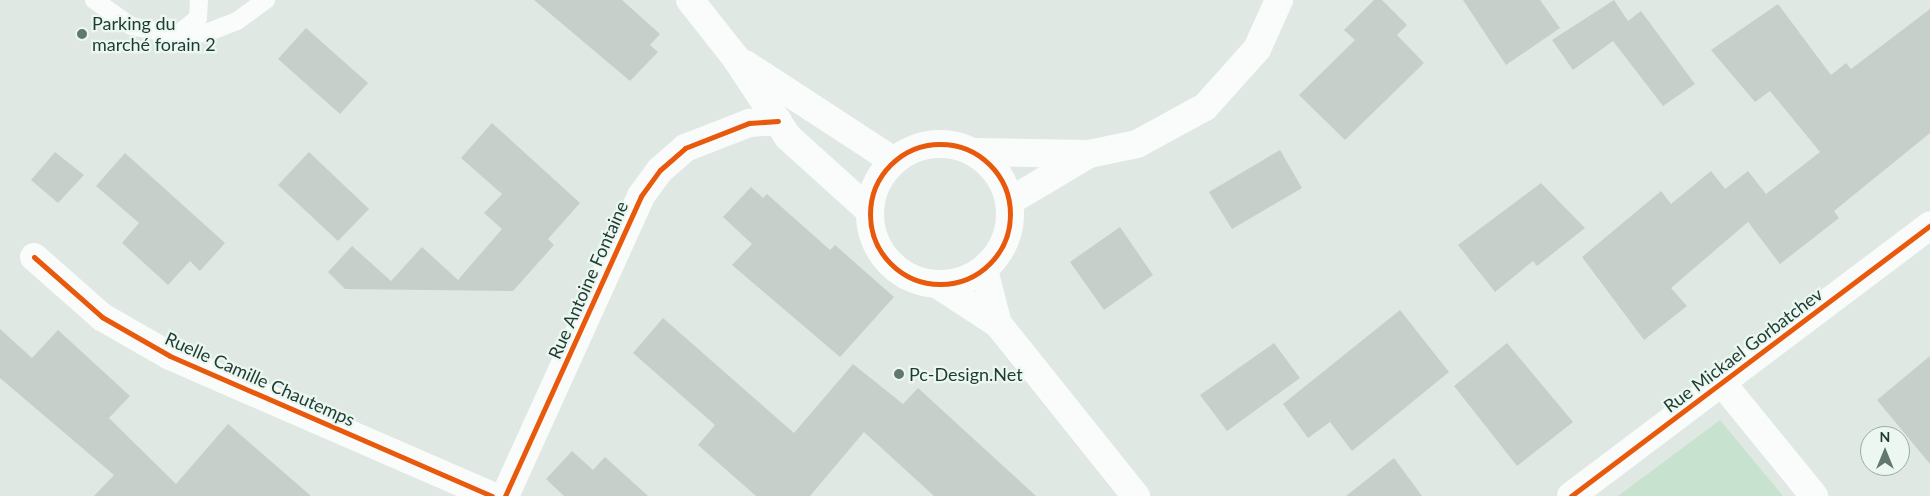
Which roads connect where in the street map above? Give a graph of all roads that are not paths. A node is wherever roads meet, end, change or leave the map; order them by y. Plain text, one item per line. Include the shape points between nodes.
1 (94, 0) edge
2 (199, 0) edge
3 (266, 0) edge
4 (690, 0) edge
5 (1279, 0) edge
6 (177, 35) junction
7 (735, 57) junction
8 (778, 121) junction
9 (975, 152) junction
10 (1089, 154) junction
11 (894, 161) junction
12 (1010, 201) junction
13 (870, 211) junction
14 (1930, 225) edge
15 (34, 257) dead end
16 (984, 270) junction
17 (938, 284) junction
18 (998, 324) junction
19 (1722, 384) junction
20 (492, 496) edge
21 (505, 496) edge
22 (1136, 496) edge
23 (1571, 496) edge
24 (1814, 496) edge

1 - 6 lane via 131,26
2 - 6 lane via 198,18
3 - 6 lane via 237,21 206,33
4 - 7 street
5 - 10 street via 1258,49 1205,107 1137,144
7 - 8 street
7 - 11 street
8 - 13 street via 788,137
8 - 21 street, Rue Antoine Fontaine via 749,124 685,148 660,170 641,196
9 - 10 street
9 - 11 street via 952,145 927,145
9 - 12 street via 1003,182
10 - 12 street
11 - 13 street via 877,184
12 - 16 street via 1007,239
13 - 17 street via 881,253 897,270
14 - 19 street, Rue Mickael Gorbatchev
15 - 20 street, Ruelle Camille Chautemps via 102,317 170,356
16 - 17 street via 970,278
16 - 18 street
17 - 18 street
18 - 22 street
19 - 23 street, Rue Mickael Gorbatchev
19 - 24 street

